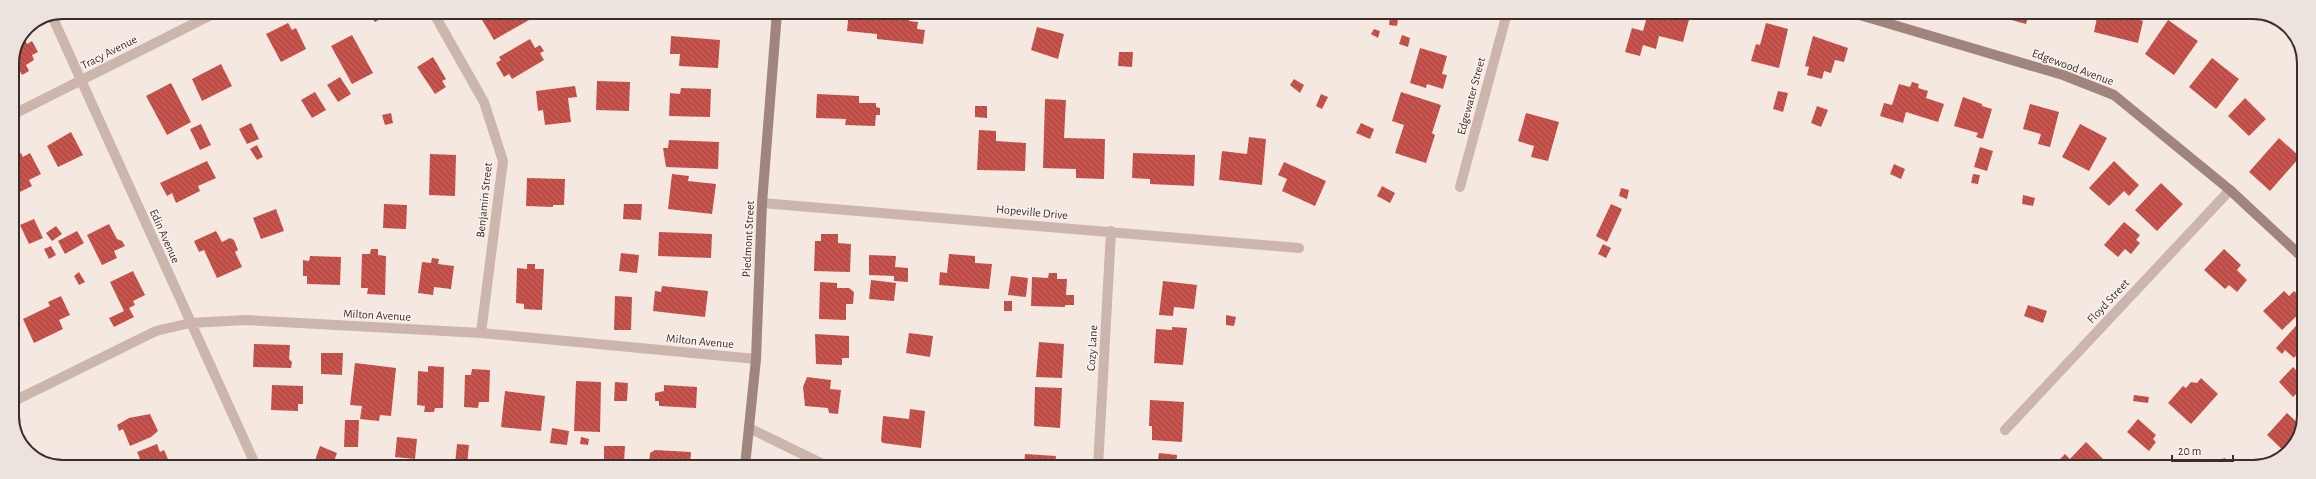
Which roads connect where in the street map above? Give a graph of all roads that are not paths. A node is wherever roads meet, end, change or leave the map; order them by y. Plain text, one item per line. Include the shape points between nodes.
1 (203, 19) edge
2 (437, 19) edge
3 (776, 19) edge
4 (1505, 19) edge
5 (1890, 19) edge
6 (54, 20) edge
7 (82, 79) junction
8 (19, 110) edge
9 (1460, 187) dead end
10 (2230, 190) junction
11 (762, 203) junction
12 (1111, 232) junction
13 (1299, 248) dead end
14 (2297, 252) edge
15 (190, 323) junction
16 (481, 334) junction
17 (756, 359) junction
18 (19, 399) edge
19 (749, 428) junction
20 (2005, 430) dead end
21 (253, 460) edge
22 (746, 460) edge
23 (815, 460) edge
24 (1098, 460) edge

1 - 7 street, Tracy Avenue
2 - 16 street, Benjamin Street via 484,102 503,161
3 - 11 street, Piedmont Street
4 - 9 street, Edgewater Street
5 - 10 street, Edgewood Avenue via 2063,75 2114,95
6 - 7 street, Edin Avenue
7 - 8 street, Tracy Avenue
7 - 15 street, Edin Avenue
10 - 14 street, Edgewood Avenue
10 - 20 street, Floyd Street
11 - 12 street, Hopeville Drive
11 - 17 street, Piedmont Street
12 - 13 street, Hopeville Drive
12 - 24 street, Cozy Lane
15 - 16 street, Milton Avenue via 245,320
15 - 18 street, Milton Avenue via 156,331
15 - 21 street, Edin Avenue
16 - 17 street, Milton Avenue
17 - 19 street, Piedmont Street
19 - 22 street, Piedmont Street
19 - 23 street

